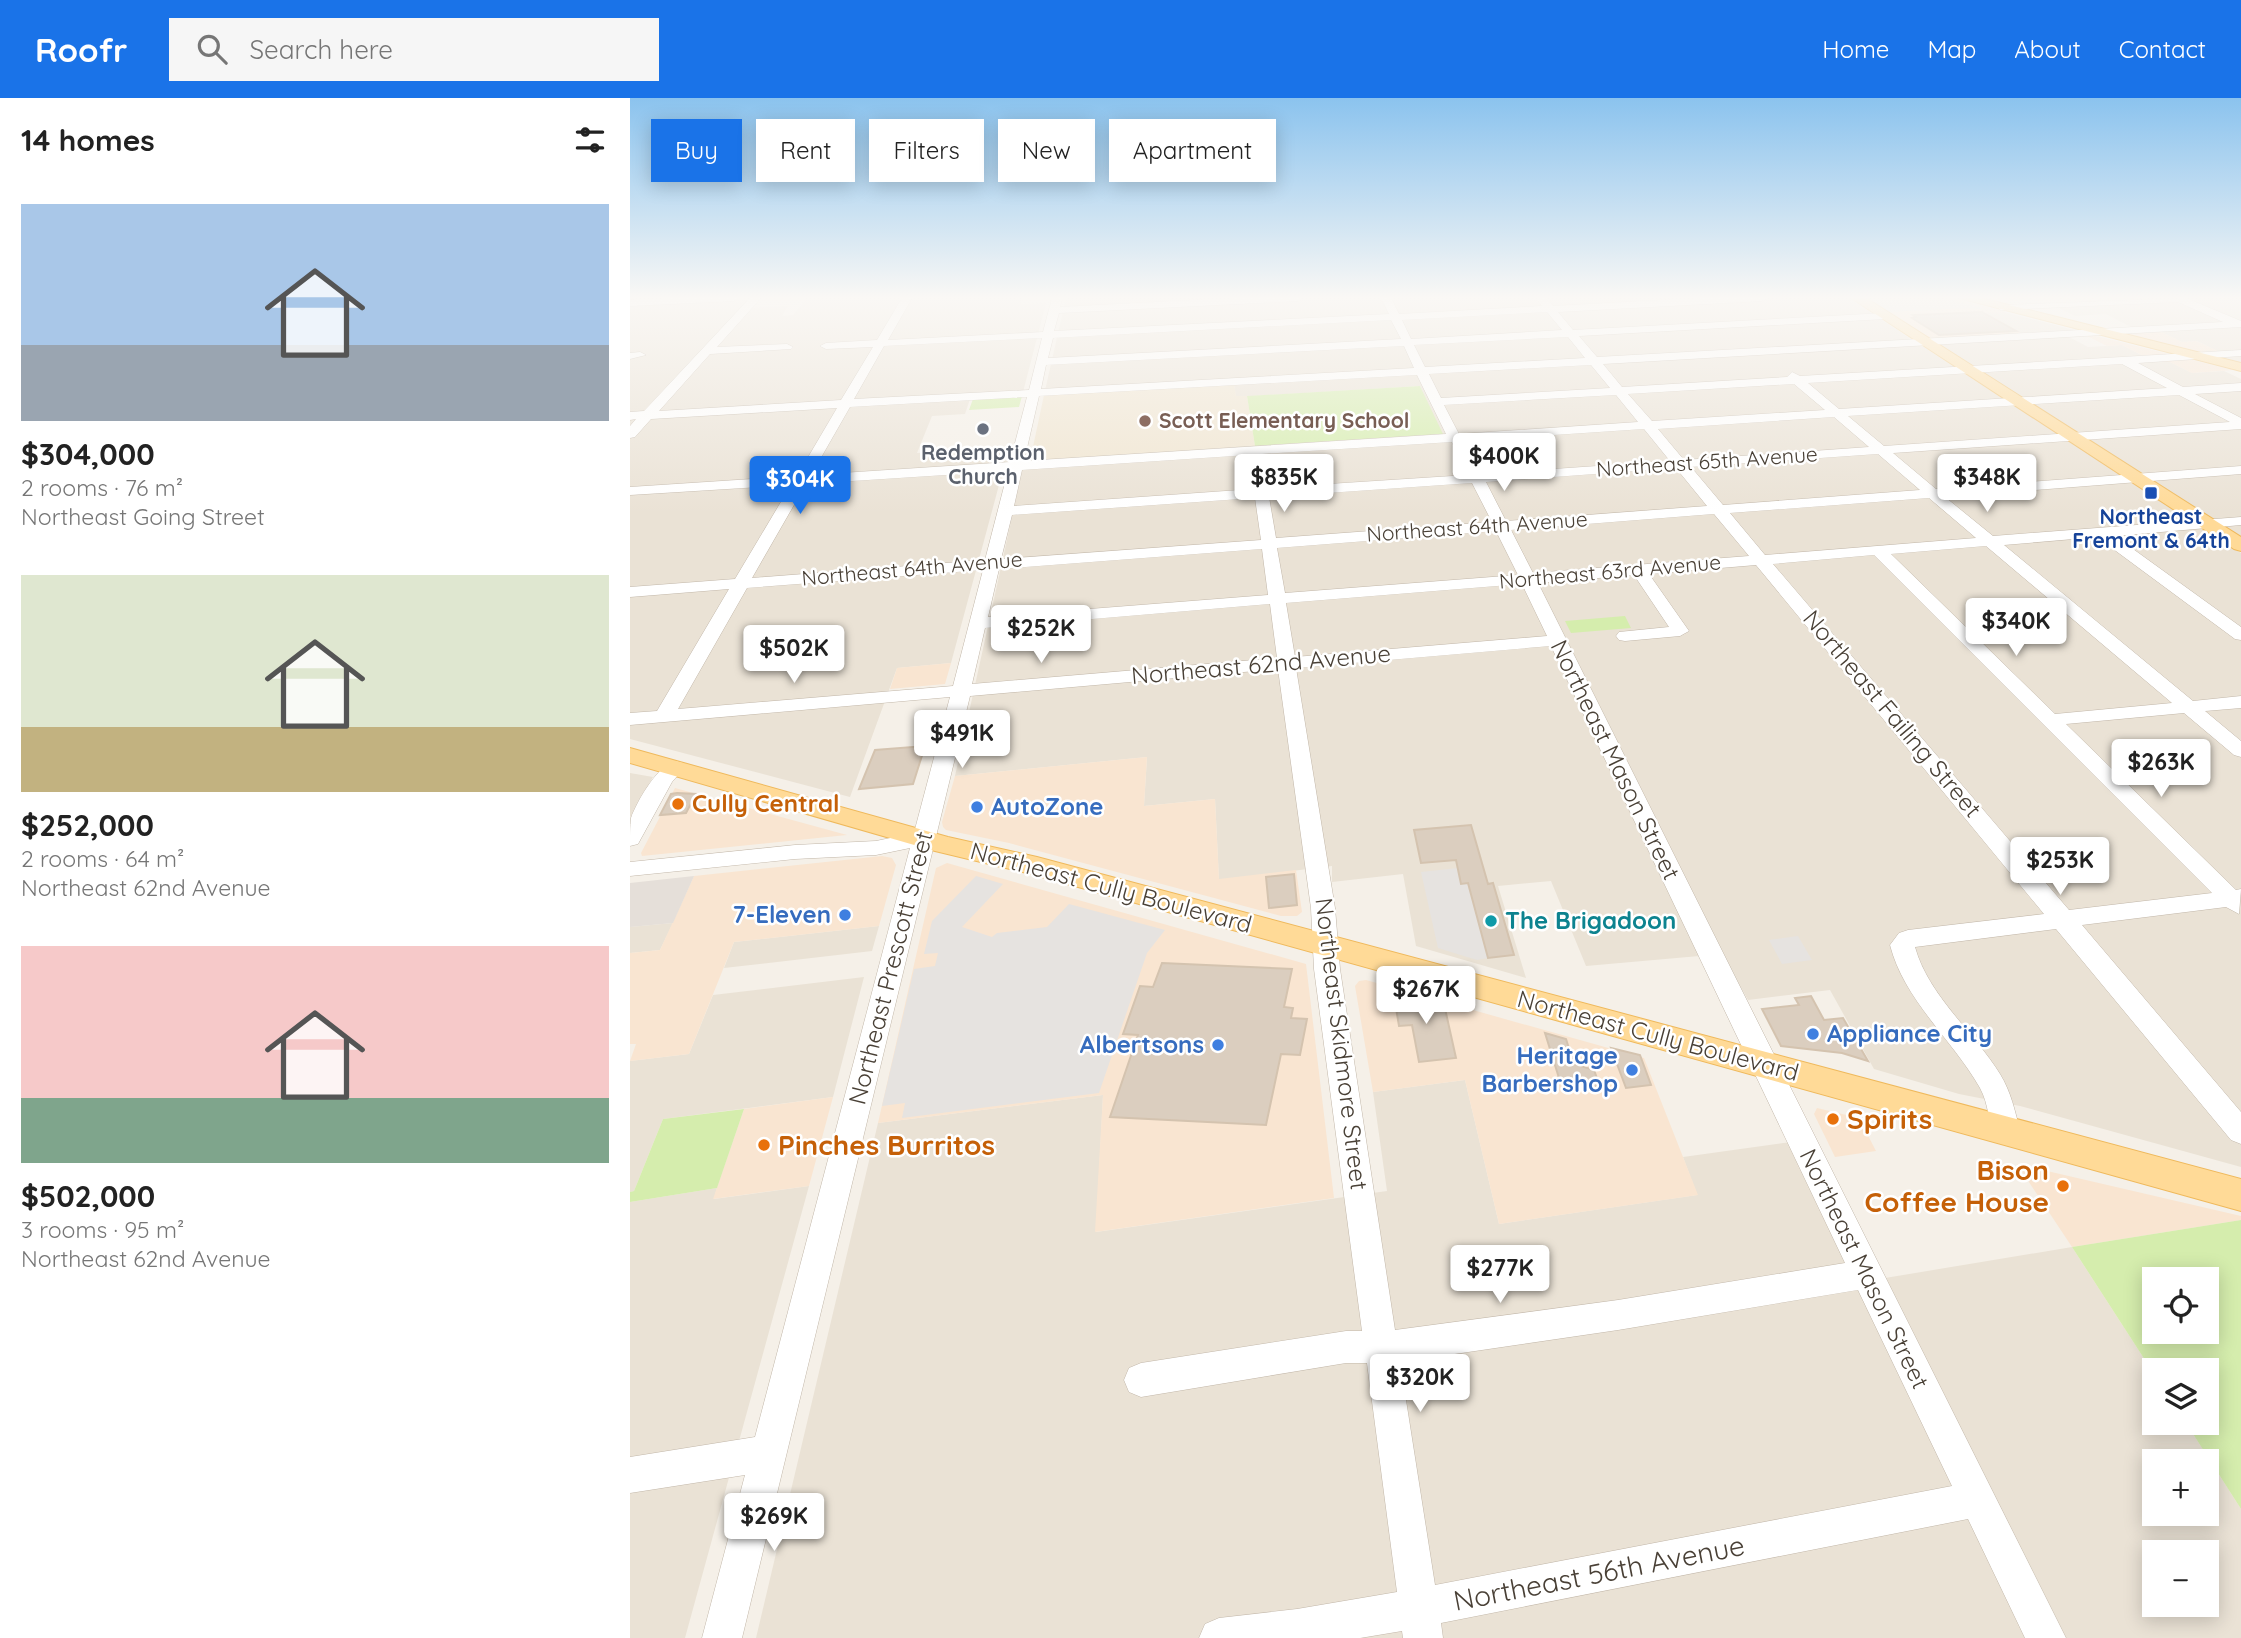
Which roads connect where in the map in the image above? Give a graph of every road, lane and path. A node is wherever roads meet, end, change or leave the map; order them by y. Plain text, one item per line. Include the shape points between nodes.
1 (689, 370) edge
2 (865, 370) edge
3 (1040, 370) edge
4 (1199, 370) edge
5 (1254, 370) edge
6 (1442, 370) edge
7 (1602, 370) edge
8 (1785, 370) edge
9 (1969, 370) joint
10 (2142, 370) edge
11 (1423, 371) junction
12 (1242, 372) junction
13 (1797, 380) junction
14 (2241, 387) edge
15 (1620, 391) junction
16 (2181, 391) junction
17 (1034, 392) junction
18 (2017, 401) junction
19 (1436, 402) junction
20 (846, 403) junction
21 (1838, 413) junction
22 (647, 415) junction
23 (630, 416) edge
24 (2241, 424) edge
25 (1649, 425) junction
26 (630, 434) edge
27 (1455, 437) junction
28 (2073, 437) junction
29 (1255, 450) junction
30 (1882, 450) junction
31 (1682, 464) junction
32 (1017, 466) junction
33 (2241, 470) edge
34 (2136, 477) junction
35 (1476, 478) junction
36 (801, 480) junction
37 (630, 491) edge
38 (1262, 493) junction
39 (1933, 493) junction
40 (1720, 509) junction
41 (1005, 511) junction
42 (2241, 521) edge
43 (2208, 524) junction
44 (1501, 525) junction
45 (2101, 533) junction
46 (1991, 541) junction
47 (1270, 542) junction
48 (2241, 545) edge
49 (1879, 551) junction
50 (1763, 560) junction
51 (993, 562) junction
52 (1640, 570) junction
53 (1528, 579) junction
54 (740, 583) junction
55 (630, 592) edge
56 (1279, 599) junction
57 (978, 623) junction
58 (2241, 635) edge
59 (1625, 636) dead end
60 (1556, 640) junction
61 (1289, 663) junction
62 (961, 692) junction
63 (2241, 702) edge
64 (2190, 708) junction
65 (664, 716) junction
66 (630, 719) edge
67 (2051, 720) junction
68 (2241, 751) edge
69 (630, 754) edge
70 (675, 767) junction
71 (924, 838) junction
72 (630, 839) edge
73 (630, 869) edge
74 (2238, 901) edge
75 (2063, 919) junction
76 (1325, 945) junction
77 (1763, 1064) junction
78 (2006, 1131) junction
79 (2241, 1132) edge
80 (2241, 1195) edge
81 (1867, 1274) junction
82 (1382, 1347) junction
83 (1141, 1380) dead end
84 (769, 1453) junction
85 (630, 1475) edge
86 (1978, 1499) junction
87 (1421, 1623) edge
88 (722, 1638) edge
89 (1219, 1638) edge
90 (2046, 1638) edge

1 - 22 street
2 - 20 street
3 - 17 street, Northeast Prescott Street
4 - 12 street
5 - 12 street
6 - 11 street
7 - 15 street, Northeast Failing Street
8 - 13 street
9 - 13 street
9 - 18 main road
10 - 16 street
11 - 12 street
11 - 19 street, Northeast Mason Street
12 - 17 street
13 - 15 street
13 - 21 street
14 - 16 street
15 - 19 street
15 - 25 street, Northeast Failing Street
16 - 18 street
16 - 24 street
17 - 20 street
17 - 32 street, Northeast Prescott Street
18 - 21 street
18 - 28 main road
19 - 27 street, Northeast Mason Street
20 - 22 street
20 - 36 street
21 - 25 street
21 - 30 street
22 - 23 street
22 - 26 street
24 - 28 street, Northeast 65th Avenue
25 - 27 street
25 - 31 street, Northeast Failing Street
27 - 29 street
27 - 35 street, Northeast Mason Street
28 - 30 street, Northeast 65th Avenue
28 - 34 main road
29 - 32 street
29 - 38 street, Northeast Skidmore Street
30 - 31 street, Northeast 65th Avenue
30 - 39 street
31 - 35 street, Northeast 65th Avenue
31 - 40 street, Northeast Failing Street
32 - 36 street
32 - 41 street, Northeast Prescott Street
33 - 34 street, Northeast 64th Avenue
34 - 39 street, Northeast 64th Avenue
34 - 43 main road
35 - 38 street, Northeast 65th Avenue
35 - 44 street, Northeast Mason Street
36 - 37 street
36 - 54 street
38 - 41 street, Northeast 65th Avenue
38 - 47 street, Northeast Skidmore Street
39 - 40 street, Northeast 64th Avenue
39 - 46 street
40 - 44 street, Northeast 64th Avenue
40 - 50 street, Northeast Failing Street
41 - 51 street, Northeast Prescott Street
42 - 43 street, Northeast 63rd Avenue
43 - 45 street, Northeast 63rd Avenue
43 - 48 main road
44 - 47 street, Northeast 64th Avenue
44 - 53 street, Northeast Mason Street
45 - 46 street, Northeast 63rd Avenue
45 - 58 street
46 - 49 street, Northeast 63rd Avenue
46 - 64 street
47 - 51 street, Northeast 64th Avenue
47 - 56 street, Northeast Skidmore Street
49 - 50 street, Northeast 63rd Avenue
49 - 67 street
50 - 52 street, Northeast 63rd Avenue
50 - 75 street, Northeast Failing Street
51 - 54 street, Northeast 64th Avenue
51 - 57 street, Northeast Prescott Street
52 - 53 street, Northeast 63rd Avenue
52 - 59 street via 1680,631
53 - 56 street, Northeast 63rd Avenue
53 - 60 street, Northeast Mason Street
54 - 55 street, Northeast 64th Avenue
54 - 65 street
56 - 57 street, Northeast 63rd Avenue
56 - 61 street, Northeast Skidmore Street
57 - 62 street, Northeast Prescott Street
60 - 61 street, Northeast 62nd Avenue
60 - 77 street, Northeast Mason Street
61 - 62 street, Northeast 62nd Avenue
61 - 76 street, Northeast Skidmore Street
62 - 65 street, Northeast 62nd Avenue
62 - 71 street, Northeast Prescott Street
63 - 64 street
64 - 67 street
64 - 68 street
65 - 66 street, Northeast 62nd Avenue
67 - 74 street
69 - 70 main road, Northeast Cully Boulevard
70 - 71 main road, Northeast Cully Boulevard
70 - 72 street via 663,779
71 - 73 street via 876,848
71 - 76 main road, Northeast Cully Boulevard
71 - 84 street, Northeast Prescott Street
74 - 75 street
75 - 78 street via 1919,935 1902,945 1919,981 1993,1087
75 - 79 street, Northeast Failing Street
76 - 77 main road, Northeast Cully Boulevard
76 - 82 street, Northeast Skidmore Street
77 - 78 main road, Northeast Cully Boulevard
77 - 81 street, Northeast Mason Street
78 - 80 main road, Northeast Cully Boulevard
81 - 82 street
81 - 86 street, Northeast Mason Street
82 - 83 street via 1346,1347
82 - 87 street, Northeast Skidmore Street
84 - 85 street
84 - 88 street, Northeast Prescott Street
86 - 87 street, Northeast 56th Avenue
86 - 90 street, Northeast Mason Street
87 - 89 street, Northeast 56th Avenue

